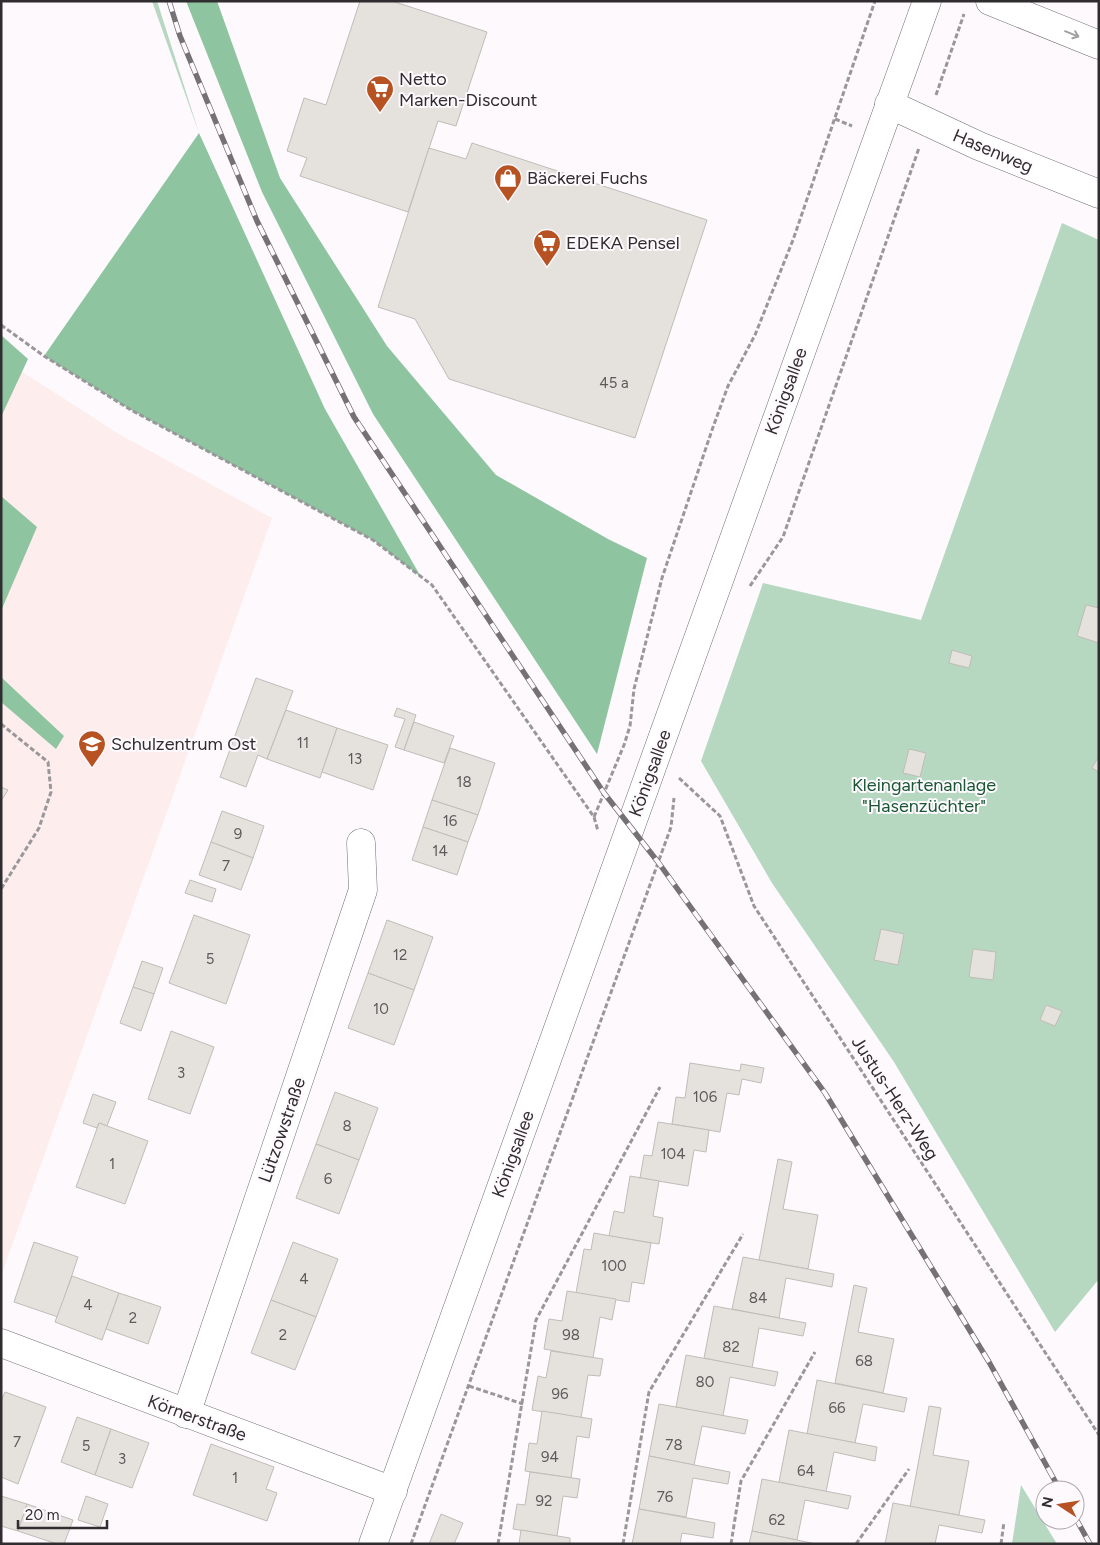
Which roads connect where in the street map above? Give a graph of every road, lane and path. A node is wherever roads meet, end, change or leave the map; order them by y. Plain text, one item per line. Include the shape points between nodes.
1 (875, 1) edge
2 (927, 1) edge
3 (977, 6) edge
4 (1099, 45) edge
5 (941, 78) dead end
6 (889, 104) junction
7 (918, 151) dead end
8 (1099, 194) edge
9 (1, 325) edge
10 (746, 592) dead end
11 (1, 724) edge
12 (675, 784) dead end
13 (674, 792) dead end
14 (361, 844) dead end
15 (1, 889) edge
16 (660, 1087) dead end
17 (743, 1234) dead end
18 (1, 1343) edge
19 (815, 1352) dead end
20 (469, 1386) junction
21 (523, 1404) junction
22 (186, 1414) junction
23 (1099, 1435) edge
24 (909, 1469) dead end
25 (393, 1491) junction
26 (1004, 1522) dead end
27 (372, 1544) edge
28 (411, 1544) edge
29 (498, 1544) edge
30 (623, 1544) edge
31 (730, 1544) edge
32 (856, 1544) edge
33 (1001, 1544) edge

1 - 9 path via 793,240 755,335 728,386 712,430 662,578 634,688 630,726 594,818 432,585 373,540 131,410
2 - 6 main road, Königsallee
3 -> 4 main road via 1046,23
3 - 5 path
6 - 8 main road, Hasenweg via 979,146
6 - 25 main road, Königsallee
7 - 10 path via 783,537
11 - 15 path via 48,762 51,792 39,828
12 - 23 path, Justus-Herz-Weg via 676,775 720,816 754,906
13 - 20 path via 671,827
14 - 22 main road, Lützowstraße via 362,890
16 - 21 path via 536,1320
17 - 30 path via 649,1392
18 - 22 main road, Körnerstraße
19 - 31 path via 741,1481
20 - 21 path
20 - 28 path
21 - 29 path
22 - 25 main road, Körnerstraße
24 - 32 path
25 - 27 main road, Königsallee
26 - 33 path

